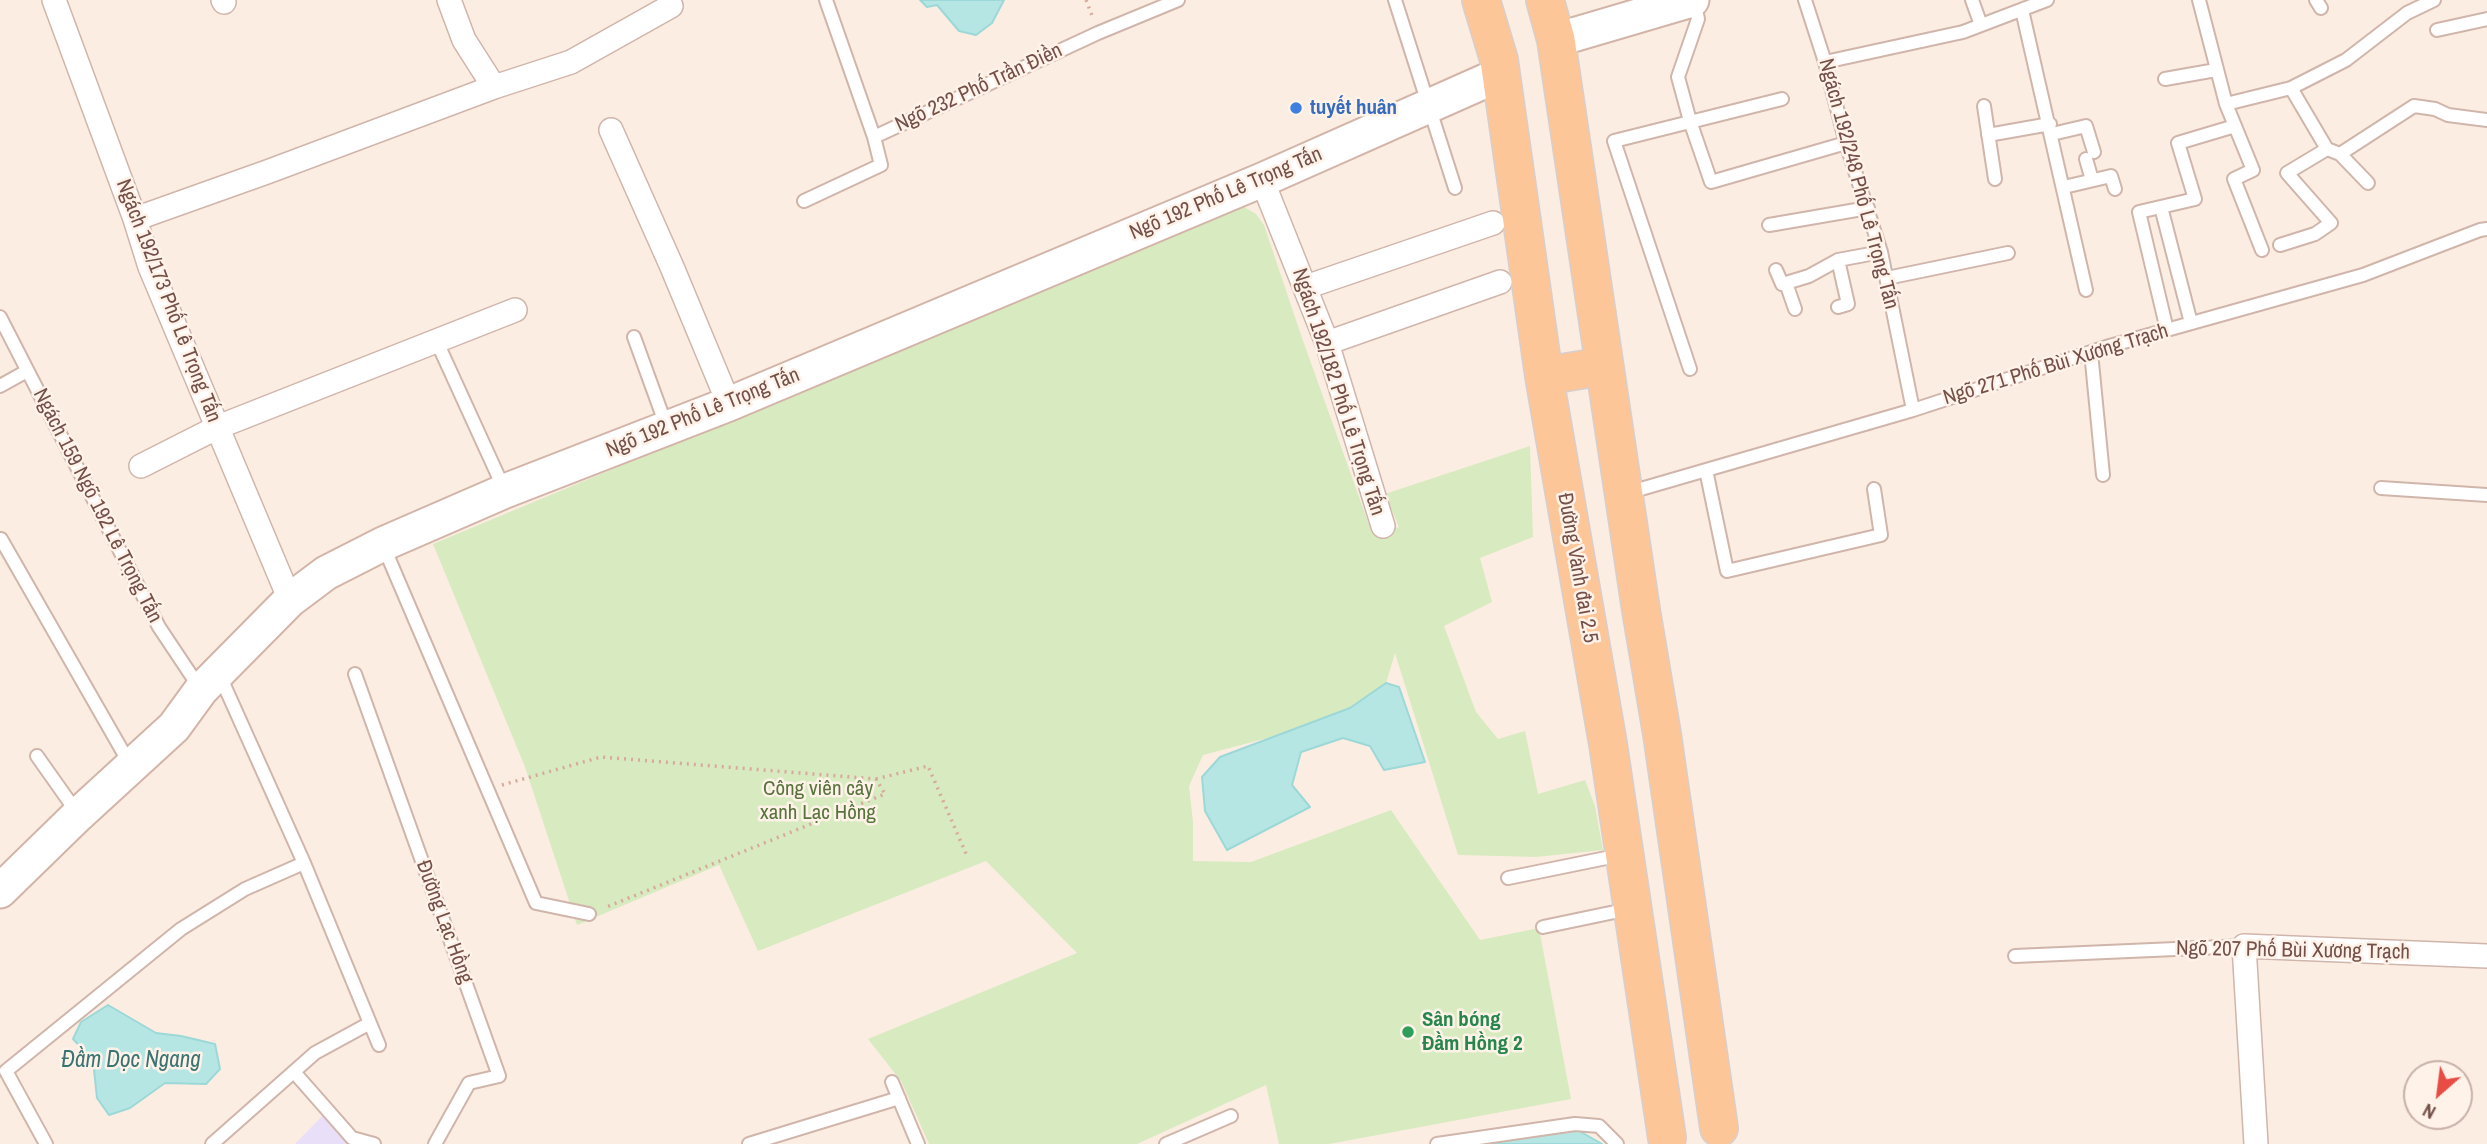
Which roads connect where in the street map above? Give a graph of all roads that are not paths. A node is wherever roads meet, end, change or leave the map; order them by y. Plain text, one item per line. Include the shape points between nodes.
1 (449, 0) edge
2 (826, 0) edge
3 (1178, 0) edge
4 (1395, 0) edge
5 (1481, 0) edge
6 (1545, 0) edge
7 (1693, 0) edge
8 (1805, 0) edge
9 (1972, 0) edge
10 (2199, 0) edge
11 (2434, 0) edge
12 (2044, 1) edge
13 (63, 3) edge
14 (2414, 4) edge
15 (671, 6) dead end
16 (2022, 10) junction
17 (2487, 19) edge
18 (1981, 25) junction
19 (2437, 30) dead end
20 (1556, 40) junction
21 (1825, 62) junction
22 (2216, 70) junction
23 (1501, 74) junction
24 (2165, 79) dead end
25 (494, 87) junction
26 (2291, 88) junction
27 (1782, 100) dead end
28 (2226, 104) junction
29 (1429, 105) junction
30 (1984, 106) dead end
31 (2487, 120) edge
32 (1690, 121) junction
33 (2235, 126) junction
34 (2051, 129) junction
35 (611, 131) dead end
36 (1989, 135) junction
37 (874, 137) junction
38 (1846, 143) junction
39 (2327, 149) junction
40 (2340, 154) junction
41 (1995, 179) dead end
42 (1262, 180) junction
43 (2092, 180) junction
44 (2368, 183) dead end
45 (2064, 187) junction
46 (1455, 188) dead end
47 (2115, 189) dead end
48 (804, 201) dead end
49 (2161, 206) junction
50 (1868, 208) junction
51 (135, 219) junction
52 (1493, 223) dead end
53 (1769, 225) dead end
54 (2487, 229) edge
55 (2280, 244) dead end
56 (2262, 250) dead end
57 (1881, 252) junction
58 (2008, 253) dead end
59 (1838, 260) junction
60 (1776, 270) dead end
61 (1887, 278) junction
62 (1500, 282) dead end
63 (1786, 283) junction
64 (1306, 287) junction
65 (2086, 290) dead end
66 (1838, 307) dead end
67 (1795, 309) dead end
68 (515, 310) dead end
69 (0, 317) edge
70 (2191, 323) junction
71 (2167, 330) junction
72 (634, 337) dead end
73 (437, 342) junction
74 (1327, 343) junction
75 (2091, 352) junction
76 (1604, 366) junction
77 (1690, 369) dead end
78 (27, 371) junction
79 (1544, 376) junction
80 (0, 386) edge
81 (729, 404) junction
82 (1913, 410) junction
83 (218, 427) junction
84 (667, 428) junction
85 (141, 466) dead end
86 (1706, 470) junction
87 (2103, 475) dead end
88 (2381, 488) dead end
89 (1874, 489) dead end
90 (505, 491) junction
91 (1623, 494) junction
92 (2487, 495) edge
93 (1383, 526) dead end
94 (1, 538) edge
95 (383, 544) junction
96 (290, 600) junction
97 (355, 674) dead end
98 (210, 681) junction
99 (37, 756) dead end
100 (131, 766) junction
101 (78, 814) junction
102 (1625, 854) junction
103 (304, 863) junction
104 (1508, 878) dead end
105 (0, 891) edge
106 (1633, 908) junction
107 (589, 914) road end
108 (1543, 928) dead end
109 (2244, 946) junction
110 (2015, 956) dead end
111 (2487, 956) edge
112 (1698, 988) junction
113 (1647, 1000) junction
114 (370, 1023) junction
115 (379, 1045) dead end
116 (295, 1072) junction
117 (892, 1082) dead end
118 (899, 1098) junction
119 (1231, 1116) dead end
120 (1719, 1128) dead end
121 (1667, 1138) dead end
122 (46, 1144) edge
123 (212, 1144) edge
124 (374, 1144) edge
125 (435, 1144) edge
126 (749, 1144) edge
127 (918, 1144) edge
128 (1166, 1144) edge
129 (1437, 1144) edge
130 (1617, 1144) edge
131 (2256, 1144) edge

1 - 25 street via 464,40
2 - 37 lane, Ngõ 232 Phố Trần Điền
3 - 37 lane, Ngõ 232 Phố Trần Điền
4 - 29 lane
5 - 23 main road, Đường Vành đai 2.5
6 - 20 main road
7 - 20 street
7 - 32 lane via 1698,19 1678,77
8 - 21 lane, Ngách 192/248 Phố Lê Trọng Tấn
9 - 18 lane
10 - 22 lane
11 - 14 lane
12 - 16 lane
13 - 51 street, Ngách 192/173 Phố Lê Trọng Tấn
14 - 26 lane via 2346,60
15 - 25 street via 570,62
16 - 18 lane
16 - 34 lane
17 - 19 lane
18 - 21 lane
20 - 76 main road
21 - 38 lane, Ngách 192/248 Phố Lê Trọng Tấn
22 - 24 lane
22 - 28 lane
23 - 29 street, Ngõ 192 Phố Lê Trọng Tấn
23 - 79 main road, Đường Vành đai 2.5
25 - 51 street
26 - 28 lane
26 - 39 lane
27 - 32 lane
28 - 33 lane
29 - 42 street, Ngõ 192 Phố Lê Trọng Tấn
29 - 46 lane
30 - 36 lane
31 - 40 lane via 2414,106
32 - 38 lane via 1710,182
32 - 77 lane via 1614,141
33 - 49 lane via 2178,143 2195,199
33 - 56 lane via 2253,170 2234,178
34 - 36 lane
34 - 43 lane via 2086,126
34 - 45 lane
35 - 81 street
36 - 41 lane
37 - 48 lane via 881,165
38 - 50 lane, Ngách 192/248 Phố Lê Trọng Tấn
39 - 40 lane
39 - 55 lane via 2287,173 2331,223 2315,234
40 - 44 lane
42 - 64 street, Ngách 192/182 Phố Lê Trọng Tấn
42 - 81 street, Ngõ 192 Phố Lê Trọng Tấn
43 - 45 lane
43 - 47 lane via 2111,176
45 - 65 lane
49 - 70 lane
49 - 71 lane via 2139,212
50 - 53 lane
50 - 57 lane, Ngách 192/248 Phố Lê Trọng Tấn
51 - 83 street, Ngách 192/173 Phố Lê Trọng Tấn via 150,267
52 - 64 street
54 - 70 lane, Ngõ 271 Phố Bùi Xương Trạch via 2363,275
57 - 59 lane
57 - 61 lane, Ngách 192/248 Phố Lê Trọng Tấn
58 - 61 lane
59 - 63 lane
59 - 66 lane via 1848,304
60 - 63 lane via 1782,284
61 - 82 lane, Ngách 192/248 Phố Lê Trọng Tấn
62 - 74 street
63 - 67 lane
64 - 74 street, Ngách 192/182 Phố Lê Trọng Tấn
68 - 73 street
69 - 78 lane, Ngách 159 Ngõ 192 Lê Trọng Tấn
70 - 71 lane, Ngõ 271 Phố Bùi Xương Trạch
71 - 75 lane, Ngõ 271 Phố Bùi Xương Trạch
72 - 84 lane
73 - 83 street
73 - 90 lane
74 - 93 street, Ngách 192/182 Phố Lê Trọng Tấn
75 - 82 lane, Ngõ 271 Phố Bùi Xương Trạch
75 - 87 lane
76 - 79 main road
76 - 91 main road
78 - 80 lane
78 - 98 lane, Ngách 159 Ngõ 192 Lê Trọng Tấn via 159,627
79 - 102 main road, Đường Vành đai 2.5
81 - 84 street, Ngõ 192 Phố Lê Trọng Tấn
82 - 86 lane, Ngõ 271 Phố Bùi Xương Trạch
83 - 85 street
83 - 96 street, Ngách 192/173 Phố Lê Trọng Tấn
84 - 90 street, Ngõ 192 Phố Lê Trọng Tấn
86 - 89 lane via 1727,571 1881,535
86 - 91 lane, Ngõ 271 Phố Bùi Xương Trạch
88 - 92 lane
90 - 95 street, Ngõ 192 Phố Lê Trọng Tấn
91 - 112 main road
94 - 100 lane
95 - 96 street, Ngõ 192 Phố Lê Trọng Tấn via 326,573
95 - 107 lane via 536,903
96 - 98 street, Ngõ 192 Phố Lê Trọng Tấn
97 - 125 lane, Đường Lạc Hồng via 499,1076 468,1083
98 - 100 street, Ngõ 192 Phố Lê Trọng Tấn via 174,727
98 - 103 lane
99 - 101 lane
100 - 101 street, Ngõ 192 Phố Lê Trọng Tấn
101 - 105 street, Ngõ 192 Phố Lê Trọng Tấn
102 - 104 lane
102 - 106 main road, Đường Vành đai 2.5
103 - 114 lane
103 - 122 lane via 245,889 181,929 6,1071
106 - 108 lane
106 - 113 main road, Đường Vành đai 2.5
109 - 110 lane, Ngõ 207 Phố Bùi Xương Trạch
109 - 111 street, Ngõ 207 Phố Bùi Xương Trạch
109 - 131 street
112 - 113 main road
112 - 120 main road
113 - 121 main road, Đường Vành đai 2.5
114 - 115 lane
114 - 116 lane via 315,1054
116 - 123 lane
116 - 124 lane via 352,1138
117 - 118 lane
118 - 126 lane
118 - 127 lane
119 - 128 lane
129 - 130 lane via 1575,1124 1599,1126

